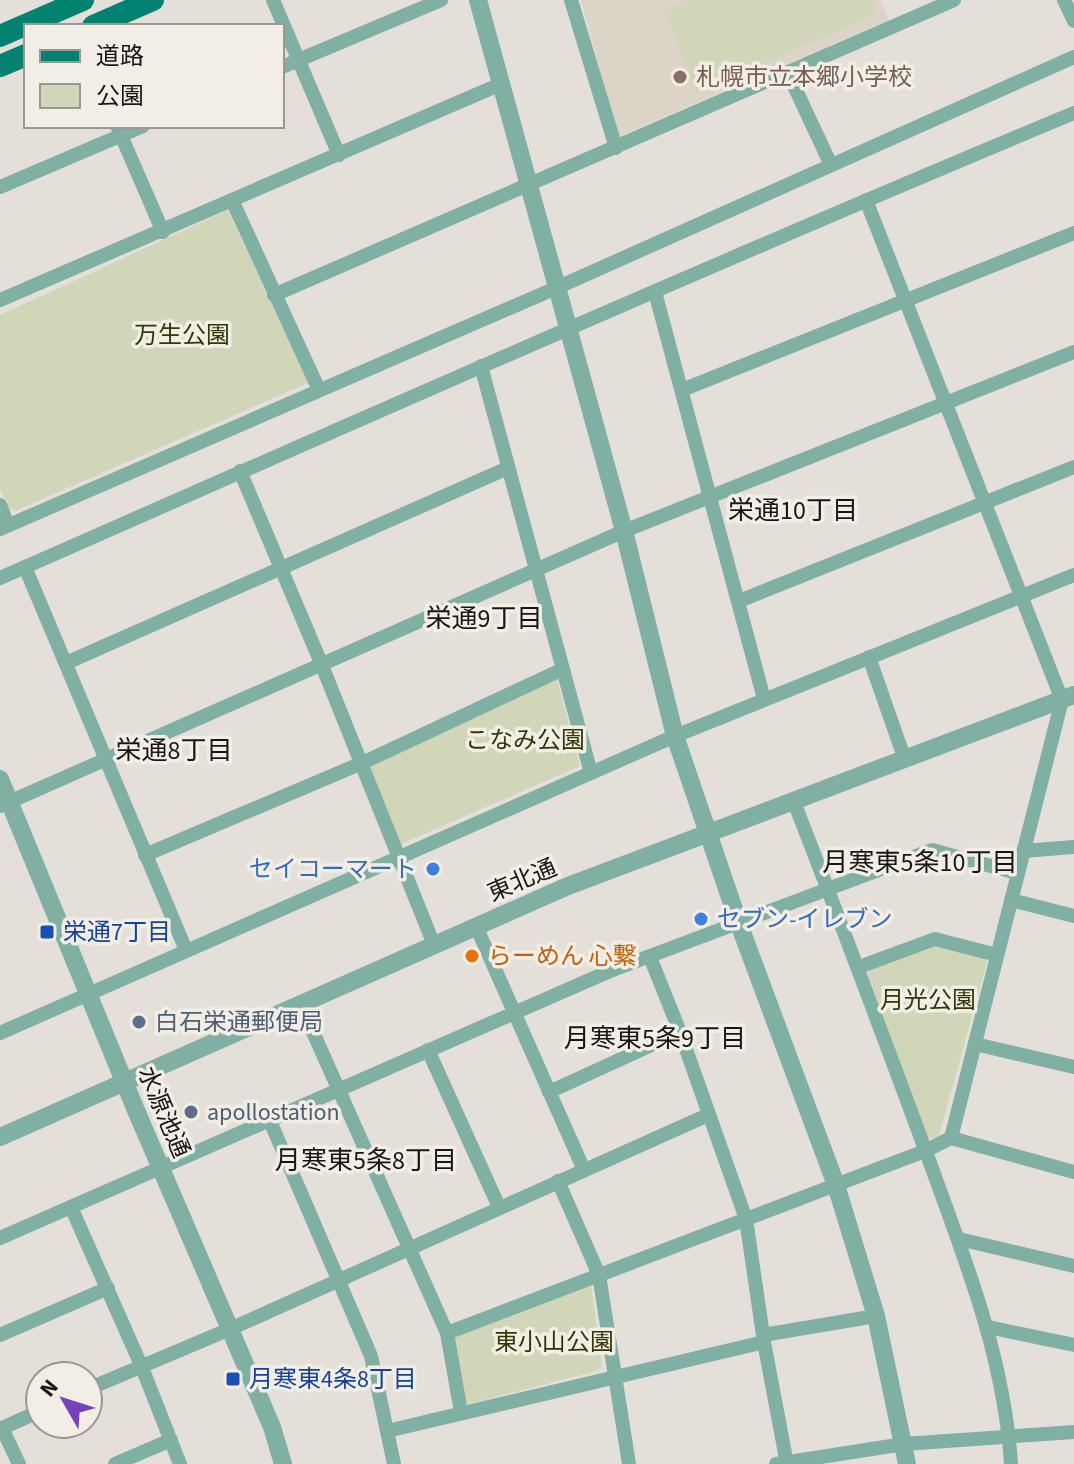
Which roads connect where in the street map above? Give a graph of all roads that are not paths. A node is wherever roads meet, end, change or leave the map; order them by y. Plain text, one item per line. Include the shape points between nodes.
1 (83, 0) edge
2 (153, 0) edge
3 (273, 0) edge
4 (441, 0) edge
5 (478, 0) edge
6 (571, 0) edge
7 (954, 0) edge
8 (1064, 0) edge
9 (60, 5) edge
10 (1074, 21) edge
11 (98, 24) edge
12 (283, 24) edge
13 (284, 25) edge
14 (0, 36) edge
15 (24, 56) edge
16 (1074, 57) edge
17 (299, 60) junction
18 (0, 66) edge
19 (284, 66) edge
20 (788, 73) junction
21 (501, 84) junction
22 (1074, 113) edge
23 (119, 131) edge
24 (616, 148) junction
25 (339, 155) junction
26 (831, 165) junction
27 (0, 187) edge
28 (528, 187) junction
29 (232, 200) junction
30 (866, 200) junction
31 (163, 232) junction
32 (1074, 233) edge
33 (655, 292) junction
34 (274, 295) junction
35 (558, 295) junction
36 (0, 300) edge
37 (905, 300) junction
38 (566, 327) junction
39 (1074, 352) edge
40 (481, 366) junction
41 (319, 390) junction
42 (682, 390) junction
43 (945, 403) junction
44 (1074, 467) edge
45 (508, 468) junction
46 (240, 471) junction
47 (710, 498) junction
48 (986, 502) junction
49 (0, 505) edge
50 (4, 527) edge
51 (624, 531) junction
52 (281, 566) junction
53 (25, 567) junction
54 (537, 571) junction
55 (1074, 575) edge
56 (0, 578) edge
57 (1023, 595) junction
58 (739, 601) junction
59 (869, 657) junction
60 (66, 663) junction
61 (321, 663) junction
62 (563, 669) junction
63 (1068, 698) edge
64 (764, 699) junction
65 (675, 736) junction
66 (108, 758) junction
67 (905, 760) junction
68 (362, 763) junction
69 (591, 773) junction
70 (0, 779) edge
71 (794, 802) junction
72 (5, 804) edge
73 (708, 835) junction
74 (1074, 847) edge
75 (1023, 851) junction
76 (145, 855) junction
77 (397, 858) junction
78 (1017, 873) junction
79 (829, 891) junction
80 (1011, 900) junction
81 (1074, 916) edge
82 (739, 924) junction
83 (476, 926) junction
84 (434, 945) junction
85 (186, 950) junction
86 (997, 955) junction
87 (650, 957) junction
88 (859, 967) junction
89 (89, 993) junction
90 (301, 1005) junction
91 (512, 1012) junction
92 (680, 1032) junction
93 (0, 1033) edge
94 (975, 1044) junction
95 (428, 1050) junction
96 (1073, 1065) edge
97 (125, 1083) junction
98 (340, 1089) junction
99 (549, 1092) junction
100 (708, 1115) junction
101 (270, 1121) junction
102 (0, 1137) edge
103 (951, 1138) junction
104 (925, 1151) junction
105 (161, 1168) junction
106 (584, 1170) junction
107 (1074, 1172) edge
108 (558, 1181) junction
109 (836, 1185) junction
110 (71, 1207) junction
111 (499, 1207) junction
112 (746, 1219) junction
113 (0, 1238) edge
114 (959, 1239) junction
115 (410, 1248) junction
116 (1074, 1266) edge
117 (599, 1275) junction
118 (338, 1280) junction
119 (108, 1288) junction
120 (876, 1316) junction
121 (988, 1327) junction
122 (230, 1329) junction
123 (447, 1333) junction
124 (0, 1335) edge
125 (764, 1338) junction
126 (1074, 1345) edge
127 (141, 1365) junction
128 (614, 1377) junction
129 (104, 1382) edge
130 (461, 1412) junction
131 (24, 1418) edge
132 (1, 1429) edge
133 (387, 1431) junction
134 (1074, 1432) edge
135 (1009, 1435) junction
136 (171, 1440) junction
137 (904, 1444) junction
138 (783, 1463) edge
139 (19, 1464) edge
140 (115, 1464) edge
141 (180, 1464) edge
142 (283, 1464) edge
143 (394, 1464) edge
144 (629, 1464) edge
145 (907, 1464) edge
146 (1011, 1464) edge

1 - 9 main road
2 - 11 main road
3 - 12 street
4 - 17 street
5 - 21 street
6 - 24 street
7 - 20 street
8 - 10 street
9 - 14 main road
13 - 17 street
15 - 18 main road
16 - 26 street
17 - 19 street
17 - 25 street
20 - 24 street
20 - 26 street
21 - 25 street
21 - 28 street
22 - 30 street
23 - 27 street
23 - 31 street
24 - 28 street
25 - 29 street
26 - 35 street
28 - 34 street
28 - 35 street
29 - 31 street
29 - 34 street
30 - 33 street
30 - 37 street
31 - 36 street
32 - 37 street
33 - 38 street
33 - 42 street
34 - 41 street
35 - 38 street
35 - 41 street
37 - 42 street
37 - 43 street
38 - 40 street
38 - 51 street
39 - 43 street
40 - 45 street
40 - 46 street
41 - 50 street
42 - 47 street
43 - 47 street
43 - 48 street
44 - 48 street
45 - 52 street
45 - 54 street
46 - 52 street
46 - 53 street
47 - 51 street
47 - 58 street
48 - 57 street
48 - 58 street
49 - 50 street
51 - 54 street
51 - 65 street
52 - 60 street
52 - 61 street
53 - 56 street
53 - 60 street
54 - 61 street
54 - 62 street
55 - 57 street
57 - 59 street
57 - 63 street
58 - 64 street
59 - 64 street
59 - 67 street
60 - 66 street
61 - 66 street
61 - 68 street
62 - 68 street
62 - 69 street
63 - 67 street, 東北通
63 - 75 street
64 - 65 street
65 - 69 street
65 - 73 street
66 - 72 street
66 - 76 street
67 - 71 street, 東北通
68 - 76 street
68 - 77 street
69 - 77 street
70 - 72 street, 水源池通
71 - 73 street, 東北通
71 - 79 street
72 - 89 street, 水源池通
73 - 82 street
73 - 83 street, 東北通
74 - 75 street
75 - 78 street
76 - 85 street
77 - 84 street
77 - 85 street
78 - 79 street via 932,850
78 - 80 street
79 - 82 street
79 - 88 street
80 - 81 street
80 - 86 street
82 - 87 street
82 - 109 street
83 - 84 street, 東北通
83 - 91 street
84 - 90 street, 東北通
85 - 89 street
86 - 88 street via 935,939
86 - 94 street
87 - 91 street
87 - 92 street
88 - 104 street
89 - 93 street
89 - 97 street, 水源池通
90 - 97 street, 東北通
90 - 98 street
91 - 95 street
91 - 99 street
92 - 99 street
92 - 100 street
94 - 96 street
94 - 103 street
95 - 98 street
95 - 111 street
97 - 102 street, 東北通
97 - 105 street, 水源池通
98 - 101 street
98 - 115 street
99 - 106 street
100 - 106 street
100 - 112 street
101 - 105 street
101 - 118 street
103 - 104 street
103 - 107 street
104 - 109 street
104 - 114 street
105 - 110 street
105 - 122 street, 水源池通
106 - 108 street
108 - 111 street
108 - 117 street
109 - 112 street
109 - 120 street
110 - 113 street
110 - 119 street
111 - 115 street
112 - 117 street
112 - 125 street
114 - 116 street
114 - 121 street
115 - 118 street
115 - 123 street
117 - 123 street
117 - 128 street
118 - 122 street
118 - 133 street via 371,1356
119 - 124 street
119 - 127 street
120 - 125 street
120 - 137 street
121 - 126 street
121 - 135 street
122 - 127 street
122 - 142 street, 水源池通
123 - 130 street
125 - 128 street
125 - 138 street
127 - 129 street
127 - 136 street
128 - 130 street
128 - 144 street
130 - 133 street
131 - 132 street
132 - 139 street
133 - 143 street
134 - 135 street
135 - 137 street
135 - 146 street
136 - 140 street
136 - 141 street
137 - 138 street
137 - 145 street

